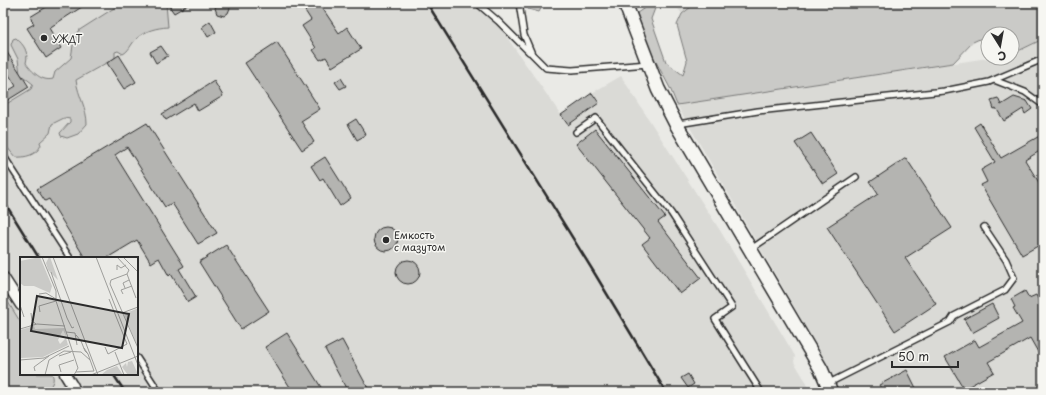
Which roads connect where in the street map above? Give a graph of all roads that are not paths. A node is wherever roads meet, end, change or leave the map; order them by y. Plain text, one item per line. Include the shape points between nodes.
1 (477, 3) edge
2 (519, 3) edge
3 (628, 5) edge
4 (532, 54) junction
5 (1043, 59) edge
6 (648, 64) junction
7 (994, 80) junction
8 (1043, 105) edge
9 (676, 124) junction
10 (576, 132) dead end
11 (3, 155) edge
12 (856, 177) dead end
13 (984, 227) dead end
14 (751, 249) junction
15 (69, 257) edge
16 (3, 277) edge
17 (20, 303) edge
18 (138, 360) edge
19 (66, 375) edge
20 (830, 387) edge
21 (75, 389) edge
22 (64, 392) edge
23 (159, 392) edge
24 (761, 392) edge

1 - 4 lane
2 - 4 lane via 524,35
3 - 6 street
4 - 6 lane via 546,68 572,70
5 - 7 lane
6 - 9 street
7 - 8 lane via 1025,92
7 - 9 lane via 944,90 758,111
9 - 14 street
10 - 24 lane via 596,118 671,213 732,307 715,319
11 - 15 lane
12 - 14 lane
13 - 20 lane via 1006,260 1014,278 1005,290
14 - 20 street
16 - 17 street
18 - 23 lane
19 - 21 street
21 - 22 street

